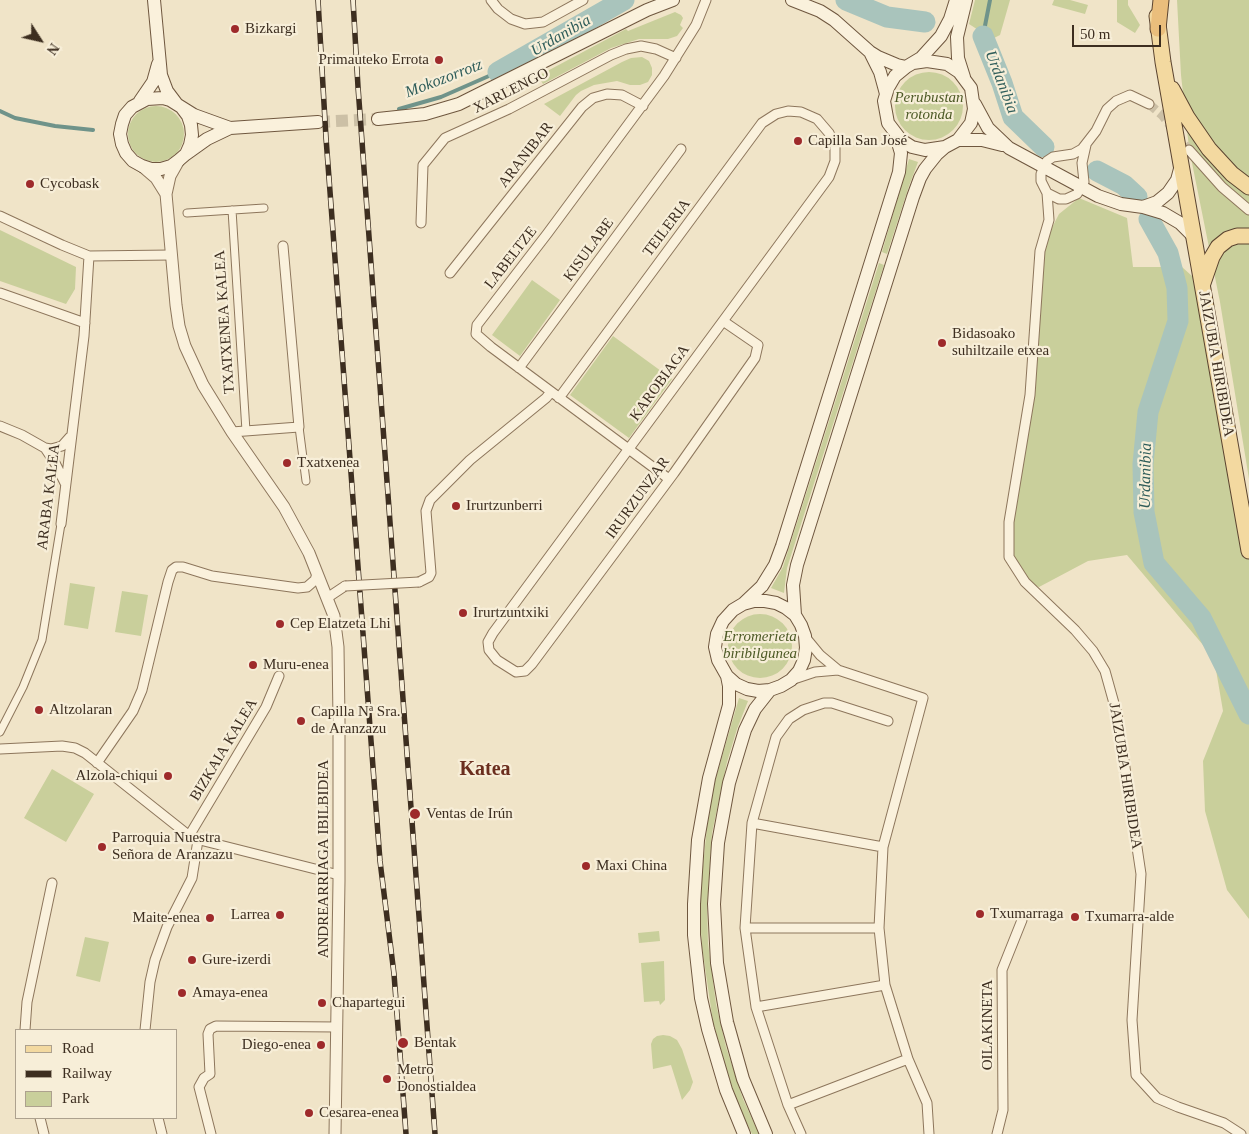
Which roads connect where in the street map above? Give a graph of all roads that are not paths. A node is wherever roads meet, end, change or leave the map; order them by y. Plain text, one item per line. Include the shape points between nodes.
1 (154, 0) edge
2 (492, 0) edge
3 (583, 0) edge
4 (673, 0) edge
5 (706, 0) edge
6 (792, 0) edge
7 (956, 0) edge
8 (966, 0) edge
9 (1155, 0) edge
10 (1162, 0) edge
11 (1158, 29) junction
12 (870, 52) junction
13 (676, 58) junction
14 (159, 59) junction
15 (909, 65) junction
16 (1166, 75) junction
17 (964, 77) junction
18 (886, 94) junction
19 (140, 101) junction
20 (974, 102) junction
21 (1149, 104) tunnel mouth
22 (179, 106) junction
23 (643, 106) junction
24 (378, 119) tunnel mouth
25 (817, 119) joint
26 (318, 122) tunnel mouth
27 (230, 128) junction
28 (896, 136) junction
29 (958, 140) junction
30 (1086, 145) junction
31 (945, 147) junction
32 (681, 148) dead end
33 (1009, 148) junction
34 (1189, 150) tunnel mouth
35 (1068, 156) junction
36 (182, 157) junction
37 (1181, 165) junction
38 (142, 166) junction
39 (1043, 167) junction
40 (1083, 169) junction
41 (1249, 187) edge
42 (1081, 188) junction
43 (1047, 193) junction
44 (166, 194) junction
45 (1066, 199) junction
46 (1143, 207) junction
47 (264, 208) dead end
48 (232, 210) junction
49 (1249, 210) edge
50 (187, 213) dead end
51 (1049, 215) junction
52 (0, 216) edge
53 (422, 224) dead end
54 (1249, 236) edge
55 (1194, 237) junction
56 (283, 246) dead end
57 (171, 255) junction
58 (89, 256) junction
59 (450, 273) dead end
60 (1202, 285) junction
61 (0, 293) edge
62 (723, 320) junction
63 (85, 323) junction
64 (519, 368) junction
65 (555, 395) junction
66 (0, 426) edge
67 (299, 427) junction
68 (246, 431) junction
69 (232, 432) junction
70 (71, 437) junction
71 (45, 448) junction
72 (629, 449) junction
73 (669, 479) junction
74 (306, 481) dead end
75 (65, 483) junction
76 (61, 524) joint
77 (1249, 551) edge
78 (317, 574) junction
79 (327, 598) junction
80 (743, 604) junction
81 (794, 615) junction
82 (805, 636) junction
83 (497, 660) joint
84 (838, 670) junction
85 (279, 676) dead end
86 (727, 676) junction
87 (791, 680) junction
88 (770, 690) junction
89 (888, 721) dead end
90 (0, 732) edge
91 (0, 749) edge
92 (97, 762) junction
93 (752, 823) junction
94 (189, 836) junction
95 (198, 840) junction
96 (882, 847) junction
97 (339, 875) junction
98 (52, 883) dead end
99 (1022, 920) dead end
100 (745, 928) junction
101 (879, 928) junction
102 (885, 985) junction
103 (756, 1006) junction
104 (337, 1027) junction
105 (25, 1029) edge
106 (145, 1029) edge
107 (908, 1059) junction
108 (788, 1105) junction
109 (40, 1119) edge
110 (158, 1119) edge
111 (44, 1134) edge
112 (162, 1134) edge
113 (211, 1134) edge
114 (335, 1134) edge
115 (744, 1134) edge
116 (766, 1134) edge
117 (801, 1134) edge
118 (930, 1134) edge
119 (997, 1134) edge
120 (1241, 1134) edge

1 - 14 main road
2 - 3 street via 511,19 525,24 542,22
4 - 24 main road via 646,10 459,104 425,114
5 - 13 street, LABELTZE via 696,25
6 - 12 main road via 834,20
7 - 15 main road via 941,36
8 - 17 main road via 957,37 958,58
9 - 11 main road, JAIZUBIA HIRIBIDEA
10 - 11 highway
11 - 16 main road, JAIZUBIA HIRIBIDEA
12 - 15 main road via 888,62
12 - 18 main road
13 - 23 street, LABELTZE
13 - 53 street, XARLENGO via 656,48 641,46 611,54 509,109 445,138 423,164
14 - 19 main road via 153,82
14 - 22 main road via 164,83
15 - 17 main road via 941,62
15 - 18 main road via 891,82
16 - 37 main road, JAIZUBIA HIRIBIDEA
16 - 41 main road via 1186,117 1209,150
17 - 20 main road
18 - 28 main road via 886,116
19 - 22 main road via 155,98 170,100
19 - 38 main road via 126,115 120,134 126,153
20 - 29 main road via 973,116
20 - 33 main road via 988,128
21 - 30 street via 1130,95 1116,101 1107,109
22 - 27 main road via 205,120
22 - 36 main road via 188,116 192,135
23 - 59 street, ARANIBAR via 622,95 607,94 593,98 582,107
23 - 64 street, LABELTZE via 477,324 476,334
25 - 62 street, KAROBIAGA via 835,146 829,178
25 - 65 street, TEILERIA via 788,111 762,123
26 - 27 main road
27 - 36 main road
28 - 31 main road via 919,149
28 - 80 main road via 901,153 899,172 782,546 767,580
29 - 31 main road
29 - 33 main road via 982,140
30 - 35 street
30 - 40 street
31 - 81 main road via 924,169 913,197 795,572 792,592
32 - 64 street, KISULABE
33 - 39 main road
34 - 49 street via 1222,187
35 - 39 street via 1053,157
35 - 40 street
36 - 38 main road via 161,169
36 - 44 street, ANDREARRIAGA IBILBIDEA via 170,176
37 - 46 main road via 1177,180 1168,193
37 - 55 main road, JAIZUBIA HIRIBIDEA
38 - 44 street via 156,178
39 - 42 main road
39 - 43 street, JAIZUBIA HIRIBIDEA via 1041,181
40 - 42 street
42 - 45 street
42 - 46 main road via 1110,201
43 - 45 street
43 - 51 street, JAIZUBIA HIRIBIDEA
44 - 57 street, ANDREARRIAGA IBILBIDEA
45 - 51 street
46 - 55 main road via 1172,218
47 - 48 street
48 - 50 street
48 - 68 street, TXATXENEA KALEA
51 - 120 street, JAIZUBIA HIRIBIDEA via 1040,251 1031,381 1009,522 1009,556 1025,582 1093,651 1105,671 1118,714 1141,874 1132,1020 1136,1075 1158,1098 1224,1123
52 - 58 street
54 - 60 main road via 1228,239 1218,247
55 - 60 main road, JAIZUBIA HIRIBIDEA
56 - 67 street
57 - 58 street
57 - 69 street, ANDREARRIAGA IBILBIDEA via 179,326 185,346 203,385
58 - 63 street, ARABA KALEA
60 - 77 main road, JAIZUBIA HIRIBIDEA
61 - 63 street
62 - 72 street, KAROBIAGA
62 - 73 street, IRURZUNZAR via 758,345 755,358
63 - 70 street, ARABA KALEA
64 - 65 street, LABELTZE
65 - 72 street, LABELTZE
65 - 79 street, TEILERIA, bridge via 546,398 470,460 430,500 426,511 429,577 419,582 344,586
66 - 71 street
67 - 68 street
67 - 74 street
68 - 69 street
69 - 78 street, ANDREARRIAGA IBILBIDEA via 284,507
70 - 71 street via 62,446
70 - 75 street, ARABA KALEA
71 - 75 street
72 - 73 street, LABELTZE
72 - 83 street, KAROBIAGA via 493,633 488,642 489,650
73 - 83 street, IRURZUNZAR via 532,664 524,671 516,672
75 - 76 street, ARABA KALEA
76 - 90 street, ARABA KALEA via 42,640
78 - 79 street, ANDREARRIAGA IBILBIDEA
78 - 92 street via 307,586 298,588 212,576 183,567 172,570 142,690 133,711
79 - 97 street, ANDREARRIAGA IBILBIDEA via 334,616 338,647
80 - 81 main road via 776,603
80 - 86 main road via 723,621 717,634 715,648
81 - 82 main road
82 - 84 street
82 - 87 main road via 804,660
84 - 87 street via 814,672
84 - 96 street via 923,698
85 - 94 street, BIZKAIA KALEA via 266,707
86 - 88 main road via 747,689
86 - 115 main road via 730,705 709,778 698,840 694,935 708,1029 726,1090
87 - 88 main road
88 - 116 main road via 755,708 744,730 729,783 718,843 714,904 717,964 727,1022 743,1079
89 - 93 street via 824,703 789,719 776,737
91 - 92 street via 62,746 75,748
92 - 94 street
93 - 96 street
93 - 100 street
94 - 95 street
95 - 97 street
95 - 106 street via 192,878 167,927 156,960
96 - 101 street
97 - 104 street, ANDREARRIAGA IBILBIDEA
98 - 105 street via 27,1002
99 - 119 street, OILAKINETA via 1002,970 1003,1110
100 - 101 street
100 - 103 street
101 - 102 street
102 - 103 street
102 - 107 street
103 - 108 street
104 - 113 street via 210,1028 210,1074 199,1087
104 - 114 street, ANDREARRIAGA IBILBIDEA
107 - 108 street
107 - 118 street via 928,1103
108 - 117 street
109 - 111 street
110 - 112 street

